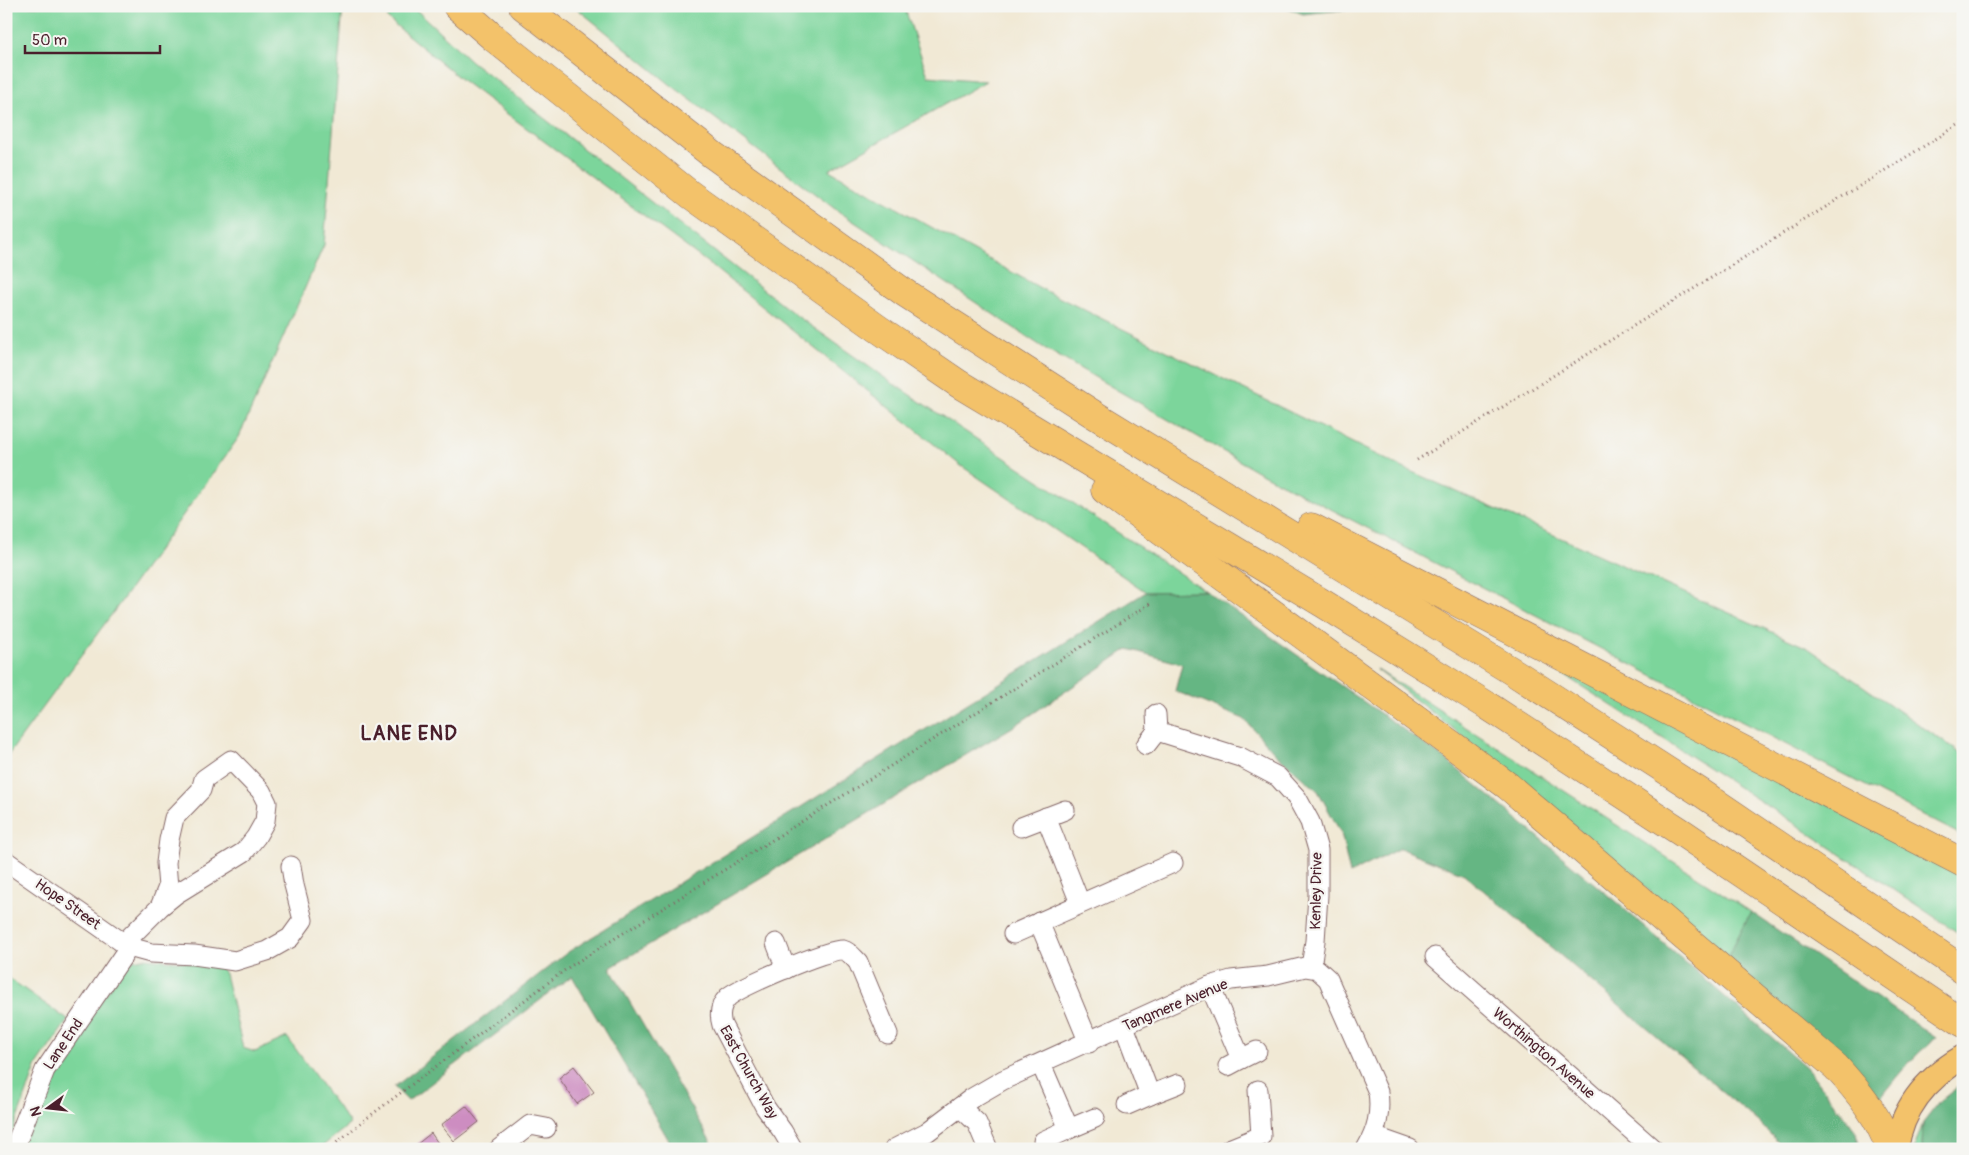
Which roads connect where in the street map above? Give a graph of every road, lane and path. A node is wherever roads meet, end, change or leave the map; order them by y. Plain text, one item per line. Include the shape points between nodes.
1 (457, 6) edge
2 (523, 6) edge
3 (1963, 122) edge
4 (959, 384) junction
5 (1090, 412) junction
6 (1417, 460) dead end
7 (1154, 602) dead end
8 (1153, 730) dead end
9 (1065, 810) dead end
10 (1046, 817) junction
11 (1021, 826) dead end
12 (6, 861) edge
13 (1173, 863) dead end
14 (1963, 863) edge
15 (291, 866) dead end
16 (1080, 903) junction
17 (160, 907) junction
18 (1039, 922) junction
19 (1013, 934) dead end
20 (776, 943) dead end
21 (126, 945) junction
22 (1436, 957) dead end
23 (1311, 967) junction
24 (786, 969) junction
25 (1963, 970) edge
26 (1210, 986) junction
27 (1963, 1023) edge
28 (1124, 1026) junction
29 (888, 1034) dead end
30 (1089, 1043) junction
31 (1242, 1059) dead end
32 (1957, 1060) edge
33 (1041, 1064) junction
34 (1178, 1084) dead end
35 (1258, 1090) dead end
36 (1150, 1095) junction
37 (1127, 1105) dead end
38 (960, 1107) junction
39 (1095, 1118) dead end
40 (546, 1128) dead end
41 (1069, 1129) junction
42 (1043, 1141) dead end
43 (1370, 1143) edge
44 (14, 1149) edge
45 (329, 1149) edge
46 (499, 1149) edge
47 (793, 1149) edge
48 (894, 1149) edge
49 (988, 1149) edge
50 (1229, 1149) edge
51 (1410, 1149) edge
52 (1653, 1149) edge
53 (1890, 1149) edge
54 (1896, 1149) edge

1 - 4 highway via 691,194
2 - 5 highway via 713,155 905,293
3 - 6 path
4 - 27 highway via 1488,706
4 - 53 highway via 1508,786 1836,1067 1866,1103
5 - 14 highway
5 - 25 highway via 1516,673 1703,794
7 - 45 path via 569,967
8 - 23 street, Kenley Drive via 1240,757 1278,777 1297,798 1310,822 1318,850
9 - 10 street
10 - 11 street
10 - 16 street
12 - 21 street, Hope Street
13 - 16 street
15 - 21 street via 302,920 290,938 267,951 235,960 151,953
16 - 18 street
17 - 17 street, Lane End via 168,888 166,863 174,818 201,790 204,778 232,760 261,791 267,803 265,821 244,852
17 - 21 street, Lane End
18 - 19 street
18 - 30 street
20 - 24 street
21 - 44 street, Lane End via 45,1070
22 - 52 street, Worthington Avenue
23 - 26 street, Tangmere Avenue
23 - 43 street via 1328,979 1374,1082 1380,1104
24 - 29 street, East Church Way via 842,950 851,954 864,974
24 - 47 street, East Church Way via 729,997 722,1006 720,1019 765,1107
26 - 28 street, Tangmere Avenue
26 - 31 street
28 - 30 street, Tangmere Avenue
28 - 36 street
30 - 33 street, Tangmere Avenue
32 - 54 main road via 1922,1089 1910,1105
33 - 38 street, Tangmere Avenue via 1003,1080
33 - 41 street
34 - 36 street
35 - 50 street via 1261,1136
36 - 37 street
38 - 48 street, Tangmere Avenue via 927,1132
38 - 49 street via 977,1123
39 - 41 street
40 - 46 street via 530,1125
41 - 42 street
43 - 51 street

